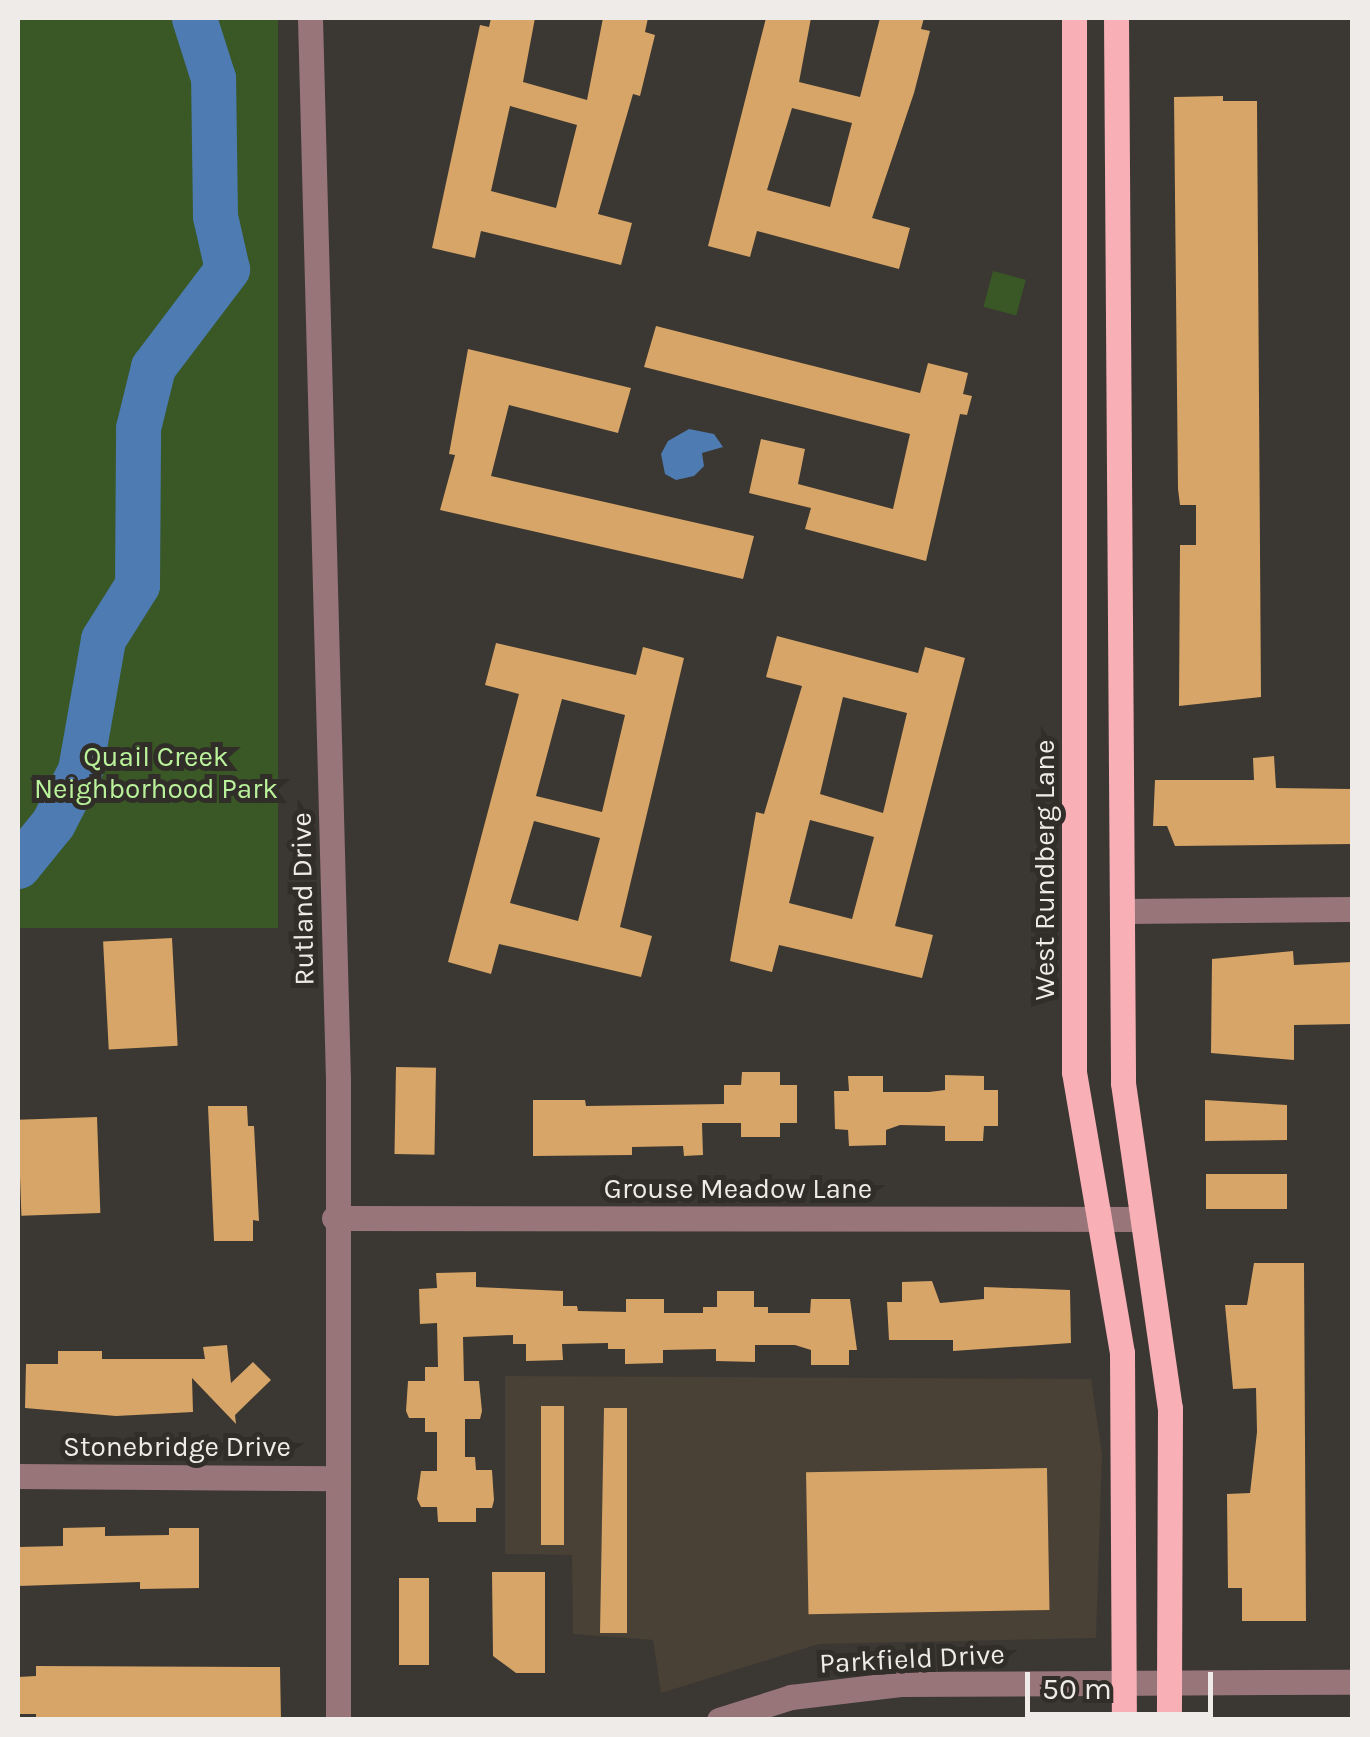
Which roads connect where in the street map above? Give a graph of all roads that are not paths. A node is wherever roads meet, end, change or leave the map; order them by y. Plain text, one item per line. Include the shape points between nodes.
1 (310, 18) edge
2 (1074, 18) edge
3 (1116, 18) edge
4 (1075, 380) junction
5 (1119, 382) junction
6 (1352, 908) edge
7 (1122, 910) junction
8 (334, 1218) junction
9 (1142, 1219) junction
10 (1097, 1220) junction
11 (18, 1476) edge
12 (336, 1478) junction
13 (1124, 1682) junction
14 (1168, 1682) junction
15 (1352, 1682) edge
16 (338, 1720) edge
17 (718, 1720) edge
18 (1124, 1720) edge
19 (1168, 1720) edge

1 - 8 street, Rutland Drive via 338,1080
2 - 4 main road, West Rundberg Lane
3 - 5 main road
4 - 5 main road
4 - 10 main road, West Rundberg Lane via 1074,1072
5 - 7 main road
6 - 7 street
7 - 9 main road via 1123,1083
8 - 10 street, Grouse Meadow Lane
8 - 12 street, Rutland Drive
9 - 10 street, Grouse Meadow Lane
9 - 14 main road via 1170,1408
10 - 13 main road, West Rundberg Lane via 1122,1354
11 - 12 street, Stonebridge Drive
12 - 16 street, Rutland Drive
13 - 14 street, Parkfield Drive
13 - 17 street, Parkfield Drive via 838,1689
13 - 18 main road, West Rundberg Lane
14 - 15 street, Parkfield Drive
14 - 19 main road

